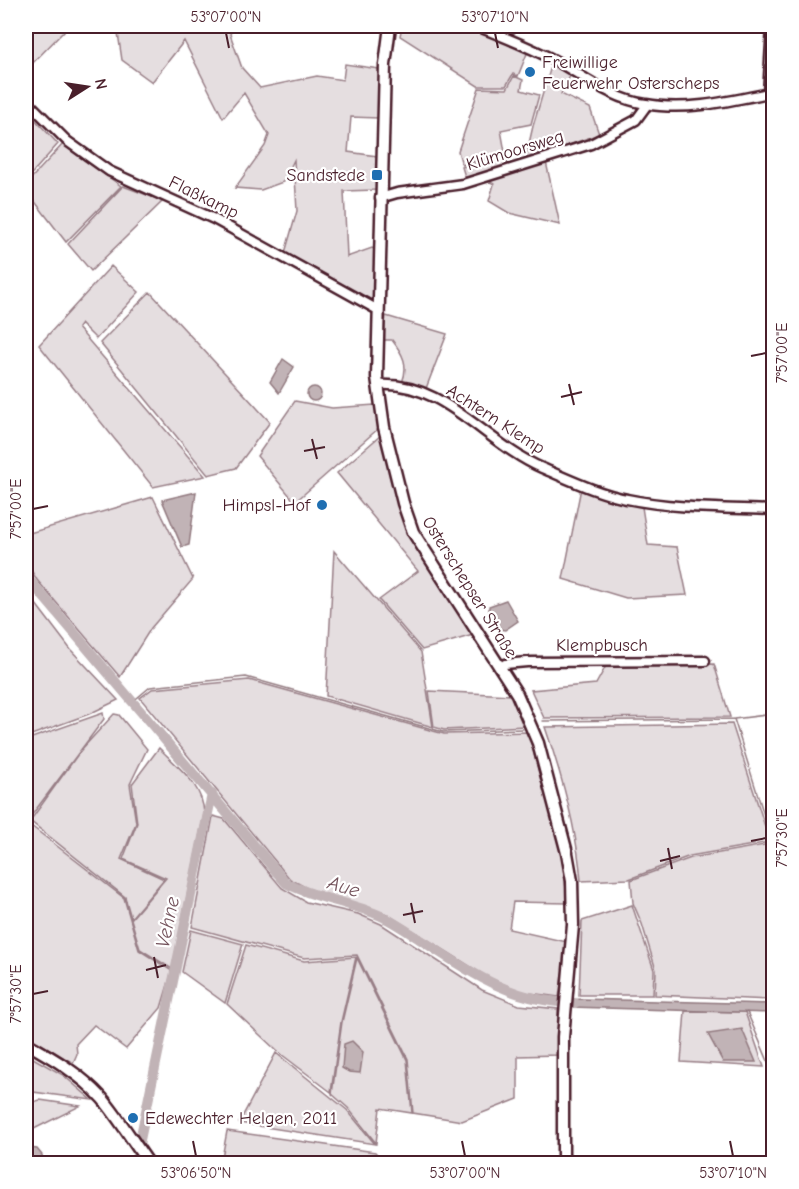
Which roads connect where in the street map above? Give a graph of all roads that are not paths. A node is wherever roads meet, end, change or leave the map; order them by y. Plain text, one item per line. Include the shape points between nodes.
1 (390, 26) edge
2 (476, 26) edge
3 (772, 26) edge
4 (771, 93) edge
5 (26, 100) edge
6 (647, 105) junction
7 (380, 198) junction
8 (378, 310) junction
9 (378, 385) junction
10 (774, 510) edge
11 (705, 661) dead end
12 (500, 668) junction
13 (26, 1043) edge
14 (147, 1160) edge
15 (563, 1161) edge
16 (582, 1164) edge

1 - 7 main road, Osterschepser Straße
2 - 6 street via 554,60 599,88
3 - 4 street
4 - 6 street via 717,103
5 - 8 street, Flaßkamp via 68,141 109,171 214,219
6 - 7 street, Klümoorsweg via 636,120 591,144 463,184
7 - 8 main road, Osterschepser Straße
8 - 9 main road, Osterschepser Straße
9 - 10 street, Achtern Klemp via 414,388 441,401 539,467 626,499
9 - 12 main road, Osterschepser Straße via 384,427 413,532
11 - 12 street, Klempbusch via 526,662
12 - 15 main road, Osterschepser Straße via 517,694 538,743 567,853 573,914 564,1013
13 - 14 main road via 71,1070 89,1086
15 - 16 street

